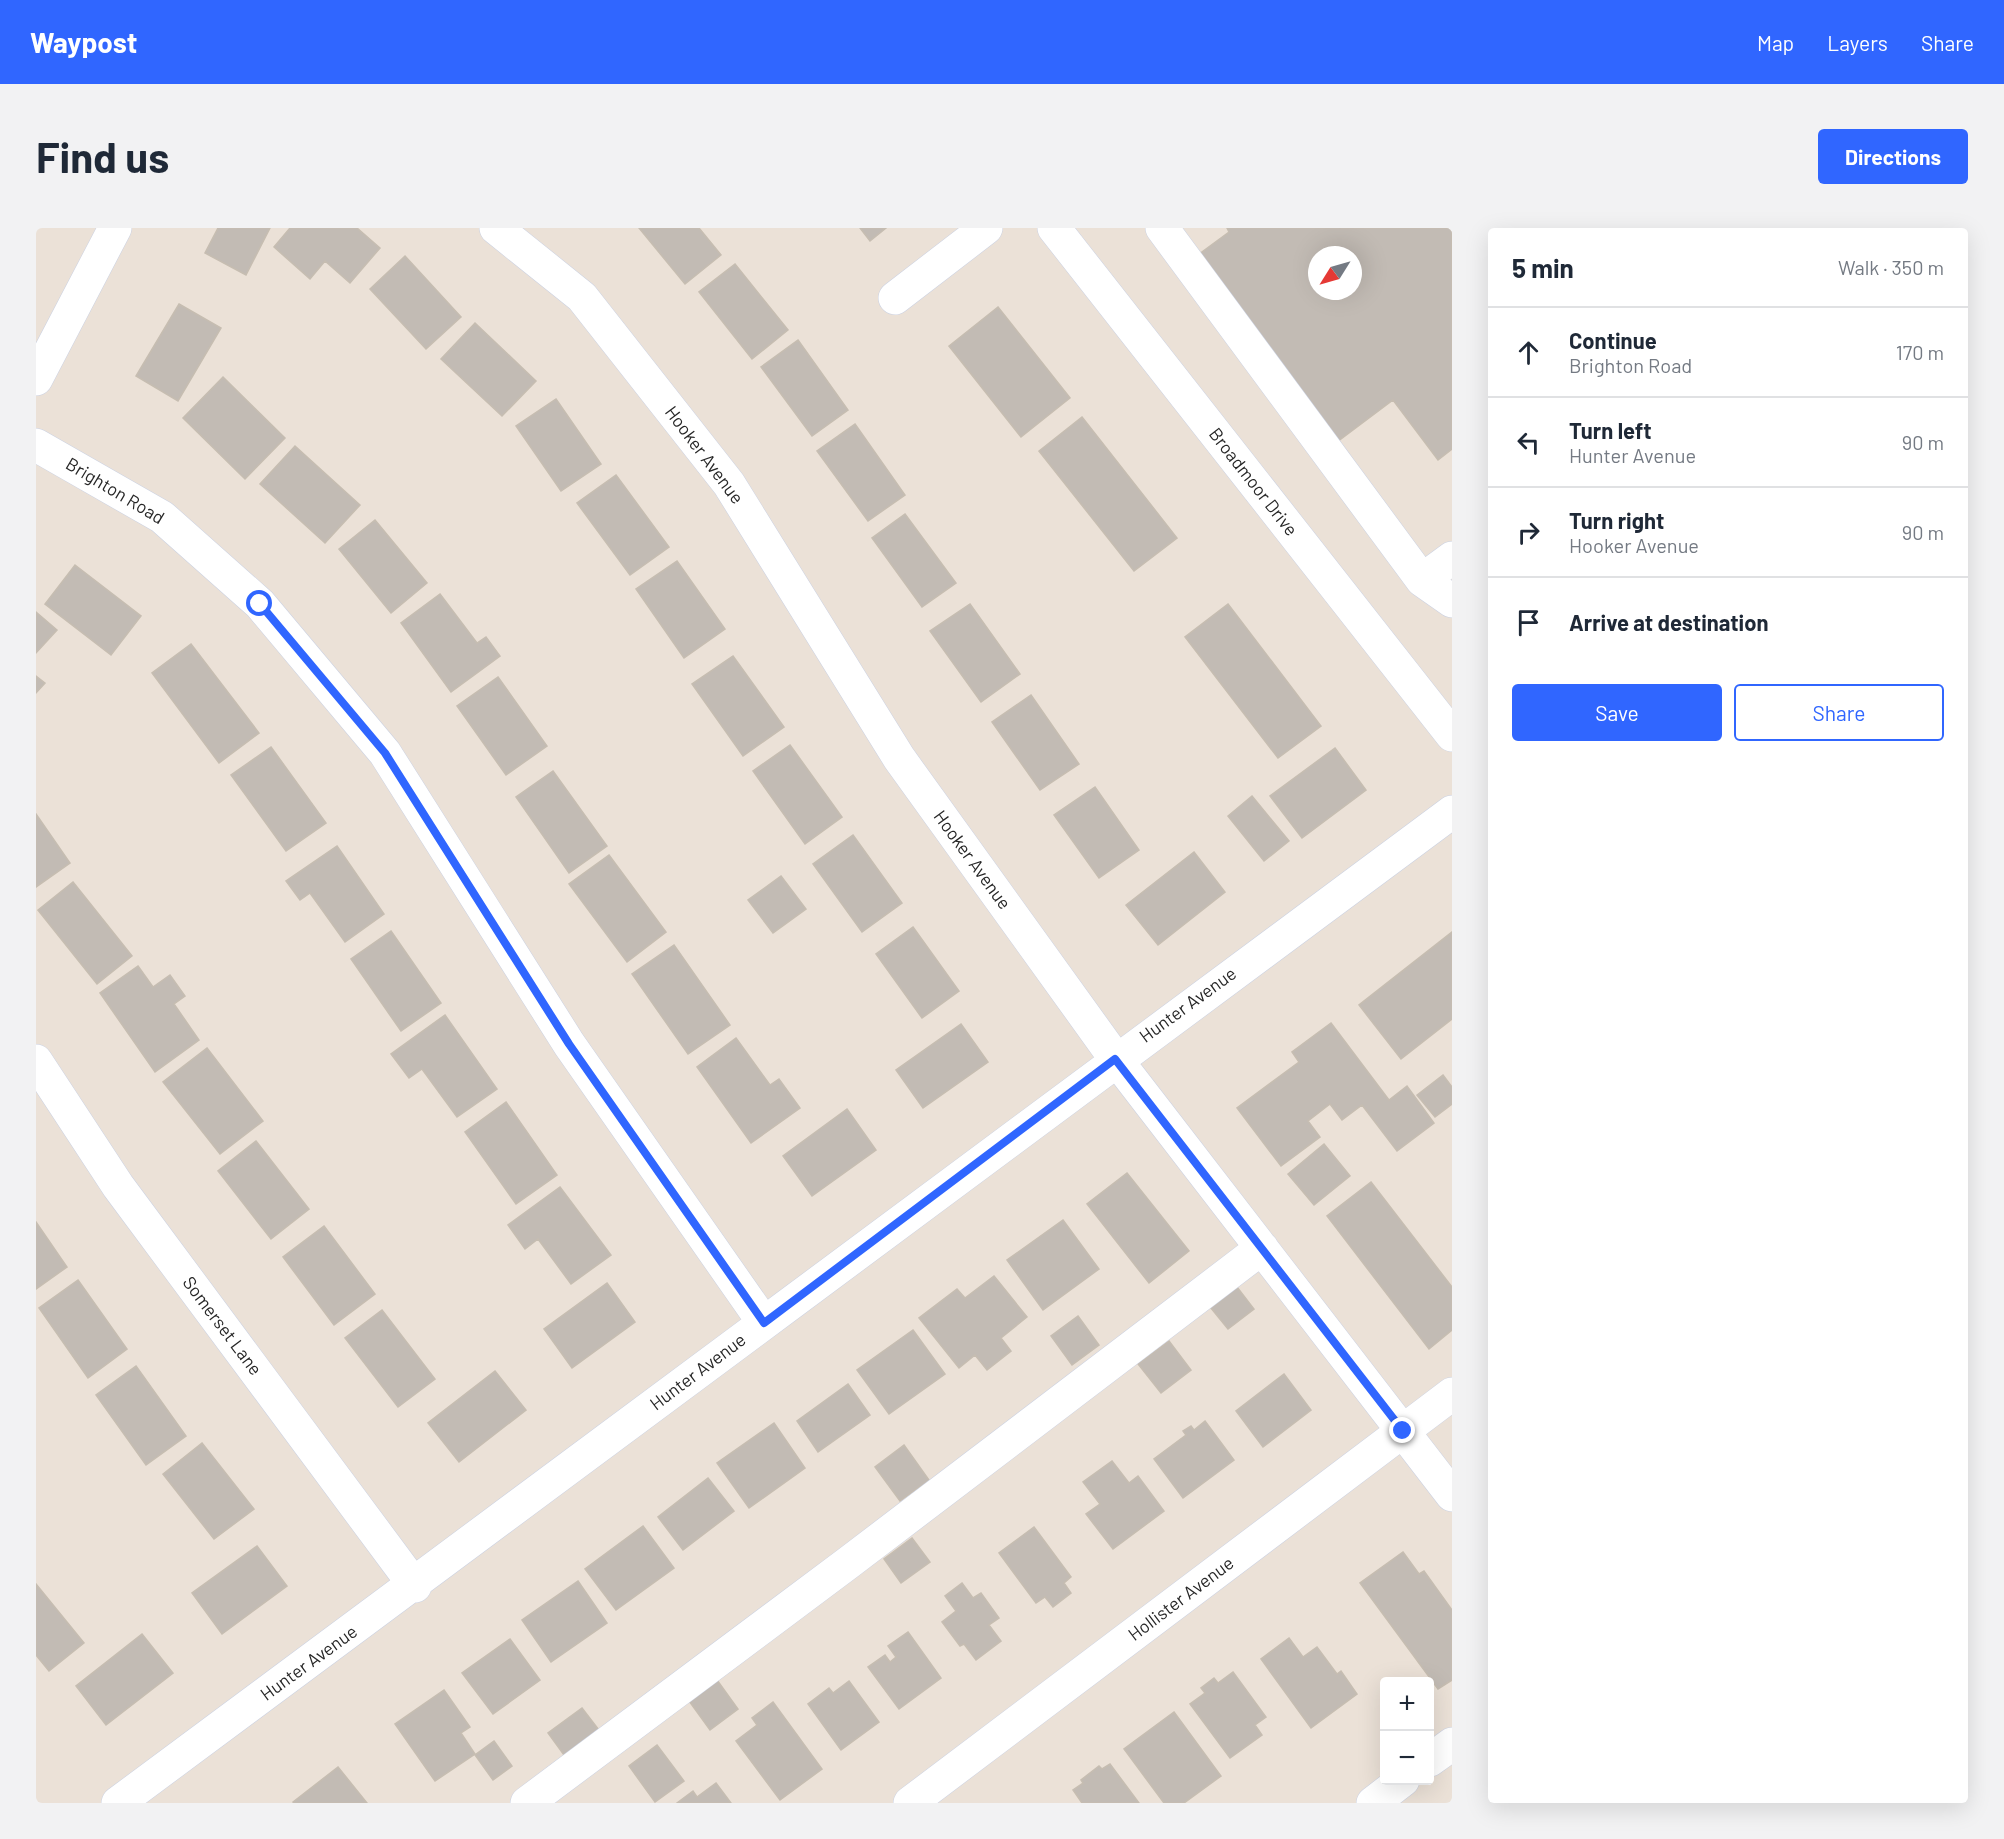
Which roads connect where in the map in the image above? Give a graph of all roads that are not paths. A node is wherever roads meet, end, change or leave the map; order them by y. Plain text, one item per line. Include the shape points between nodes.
1 (115, 228) edge
2 (496, 228) edge
3 (986, 228) edge
4 (1054, 228) edge
5 (1162, 228) edge
6 (895, 298) dead end
7 (36, 379) edge
8 (36, 445) edge
9 (1452, 558) edge
10 (1422, 580) junction
11 (1452, 601) edge
12 (1452, 735) edge
13 (1452, 812) edge
14 (1115, 1059) junction
15 (36, 1061) edge
16 (1262, 1248) junction
17 (764, 1323) junction
18 (1452, 1394) edge
19 (1403, 1431) junction
20 (1452, 1495) edge
21 (415, 1586) junction
22 (1452, 1743) edge
23 (1434, 1757) edge
24 (1396, 1785) edge
25 (118, 1803) edge
26 (527, 1803) edge
27 (910, 1803) edge
28 (1372, 1803) edge

1 - 7 street
2 - 14 street, Hooker Avenue via 582,297 729,484 899,758
3 - 6 street
4 - 12 street, Broadmoor Drive
5 - 10 street
8 - 17 street, Brighton Road via 162,517 260,604 385,753 569,1044
9 - 10 street
10 - 11 street
13 - 14 street, Hunter Avenue
14 - 16 street, Hooker Avenue
14 - 17 street, Hunter Avenue
15 - 21 street, Somerset Lane via 118,1186
16 - 19 street, Hooker Avenue
16 - 26 street
17 - 21 street, Hunter Avenue
18 - 19 street, Hollister Avenue
19 - 20 street, Hooker Avenue
19 - 27 street, Hollister Avenue
21 - 25 street, Hunter Avenue
22 - 23 street
24 - 28 street

